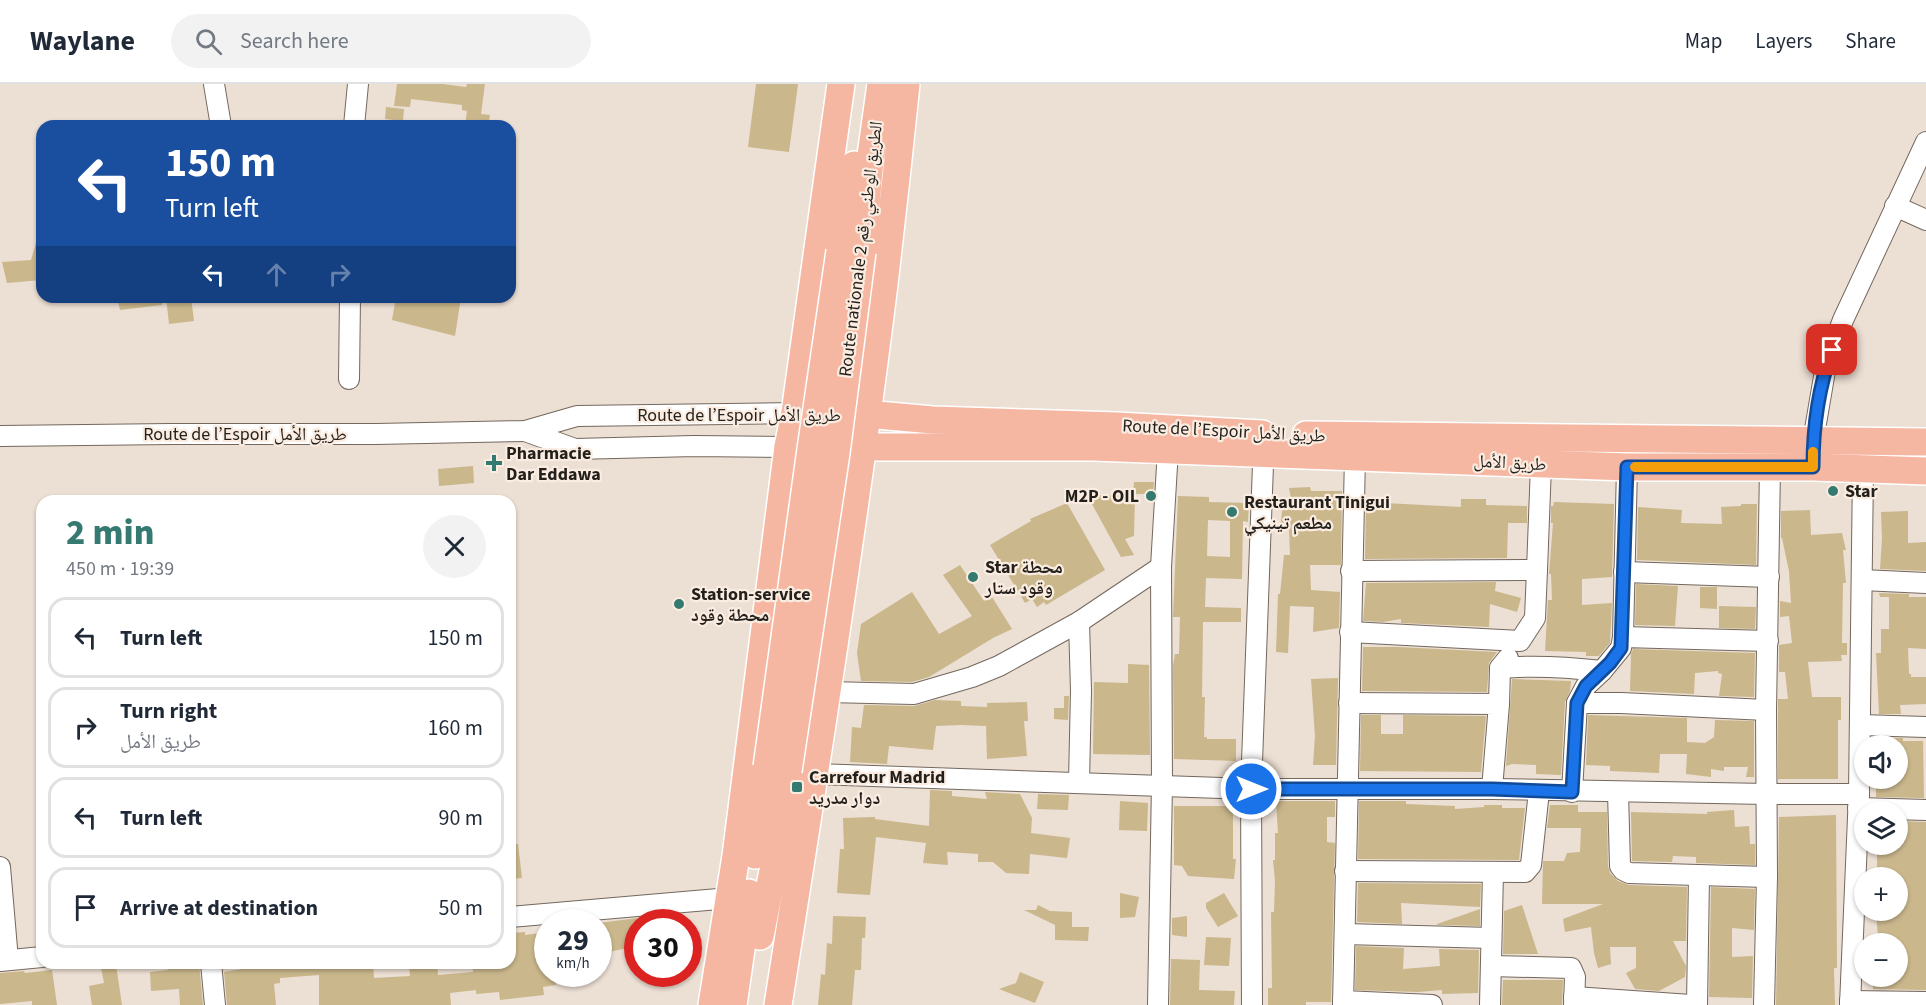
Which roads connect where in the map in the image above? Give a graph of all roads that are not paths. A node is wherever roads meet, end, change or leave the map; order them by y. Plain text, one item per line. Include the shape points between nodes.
1 (214, 84) edge
2 (358, 84) edge
3 (841, 84) edge
4 (866, 84) edge
5 (881, 84) edge
6 (906, 84) edge
7 (220, 120) edge
8 (355, 120) edge
9 (1926, 142) edge
10 (1895, 206) junction
11 (1926, 220) edge
12 (851, 252) junction
13 (350, 303) edge
14 (348, 379) dead end
15 (795, 413) junction
16 (866, 414) junction
17 (525, 431) junction
18 (0, 436) edge
19 (1926, 442) edge
20 (862, 446) junction
21 (788, 447) junction
22 (1093, 447) joint
23 (1168, 449) junction
24 (1266, 452) junction
25 (1813, 454) junction
26 (1355, 456) junction
27 (1541, 465) junction
28 (1627, 467) junction
29 (1770, 467) junction
30 (1863, 469) junction
31 (1926, 471) edge
32 (1161, 567) junction
33 (1537, 570) junction
34 (1351, 571) junction
35 (1624, 572) junction
36 (1768, 577) junction
37 (1862, 580) junction
38 (1926, 583) edge
39 (1079, 622) junction
40 (1350, 632) junction
41 (1623, 637) junction
42 (1520, 640) junction
43 (1768, 641) junction
44 (1500, 668) junction
45 (1602, 671) junction
46 (827, 692) junction
47 (1349, 703) junction
48 (1577, 703) junction
49 (1499, 704) junction
50 (1766, 710) junction
51 (1860, 725) junction
52 (1926, 727) edge
53 (777, 769) junction
54 (815, 774) junction
55 (1079, 782) junction
56 (1162, 784) junction
57 (1251, 789) junction
58 (1347, 789) junction
59 (1492, 789) junction
60 (1539, 791) junction
61 (1572, 792) junction
62 (1618, 792) junction
63 (1767, 794) junction
64 (1858, 801) joint
65 (1908, 808) edge
66 (1926, 810) edge
67 (1856, 855) edge
68 (0, 867) edge
69 (1345, 871) junction
70 (1493, 872) junction
71 (1699, 876) junction
72 (1767, 877) junction
73 (730, 898) junction
74 (516, 916) edge
75 (1345, 934) junction
76 (1491, 938) junction
77 (36, 957) edge
78 (4, 960) edge
79 (1491, 966) junction
80 (212, 969) edge
81 (1574, 1001) edge
82 (1926, 1002) edge
83 (1343, 1003) edge
84 (1850, 1003) edge
85 (215, 1005) edge
86 (712, 1005) edge
87 (733, 1005) edge
88 (747, 1005) edge
89 (778, 1005) edge
90 (1158, 1005) edge
91 (1252, 1005) edge
92 (1432, 1005) edge
93 (1490, 1005) edge
94 (1691, 1005) edge
95 (1697, 1005) edge
96 (1764, 1005) edge

1 - 7 street
2 - 8 street
3 - 15 highway
4 - 12 highway, Route nationale الطريق الوطني رقم 2
5 - 12 highway, Route nationale الطريق الوطني رقم 2 via 869,170
6 - 16 highway
9 - 10 street
10 - 11 street
10 - 25 street via 1826,365
12 - 53 highway, Route nationale الطريق الوطني رقم 2, bridge via 822,370
13 - 14 street
15 - 16 highway, Route de l’Espoir طريق الأمل
15 - 17 street, Route de l’Espoir طريق الأمل via 577,416
15 - 21 highway
16 - 20 highway
16 - 25 highway, Route de l’Espoir طريق الأمل via 933,420
17 - 18 street, Route de l’Espoir طريق الأمل
17 - 21 street, Route de l’Espoir طريق الأمل via 575,449
19 - 25 highway, Route de l’Espoir طريق الأمل
20 - 21 highway, Route de l’Espoir طريق الأمل
20 - 22 highway, Route de l’Espoir طريق الأمل
20 - 46 highway
21 - 73 highway
22 - 23 highway, طريق الأمل
23 - 24 highway, طريق الأمل
23 - 32 street
24 - 26 highway, طريق الأمل
24 - 57 street
25 - 29 highway, طريق الأمل
25 - 30 highway, طريق الأمل
26 - 27 highway, طريق الأمل
26 - 34 street
27 - 28 highway, طريق الأمل
27 - 33 street
28 - 29 highway, طريق الأمل
28 - 35 street
29 - 36 street
30 - 31 highway, طريق الأمل
30 - 37 street
32 - 39 street
32 - 56 street
33 - 34 street
33 - 42 street via 1535,618
34 - 40 street
35 - 36 street
35 - 41 street
36 - 43 street
37 - 38 street
37 - 51 street
39 - 46 street via 999,666 945,686 914,694
39 - 55 street
40 - 42 street
40 - 47 street
41 - 43 street
41 - 45 street via 1621,648
42 - 44 street
43 - 50 street
44 - 45 street via 1534,665
44 - 49 street
45 - 48 street via 1586,686
46 - 54 highway
47 - 49 street
47 - 58 street
48 - 50 street
48 - 61 street
49 - 59 street
50 - 63 street
51 - 52 street
51 - 64 street
53 - 87 highway
53 - 88 highway via 773,871
54 - 55 street
54 - 89 highway
55 - 56 street
56 - 57 street
56 - 90 street
57 - 58 street
57 - 91 street
58 - 59 street
58 - 69 street
59 - 60 street
60 - 61 street
60 - 70 street via 1529,870
61 - 62 street
62 - 63 street
62 - 71 street via 1623,870
63 - 64 street
63 - 72 street
65 - 66 street
67 - 84 street
68 - 78 street
69 - 70 street
69 - 75 street
70 - 76 street
71 - 72 street
71 - 95 street
72 - 96 street
73 - 74 street
73 - 86 highway
75 - 76 street
75 - 83 street
76 - 79 street
77 - 78 street
79 - 81 street via 1571,968 1575,977
79 - 93 street
80 - 85 street
81 - 94 street
82 - 84 street
83 - 92 street

